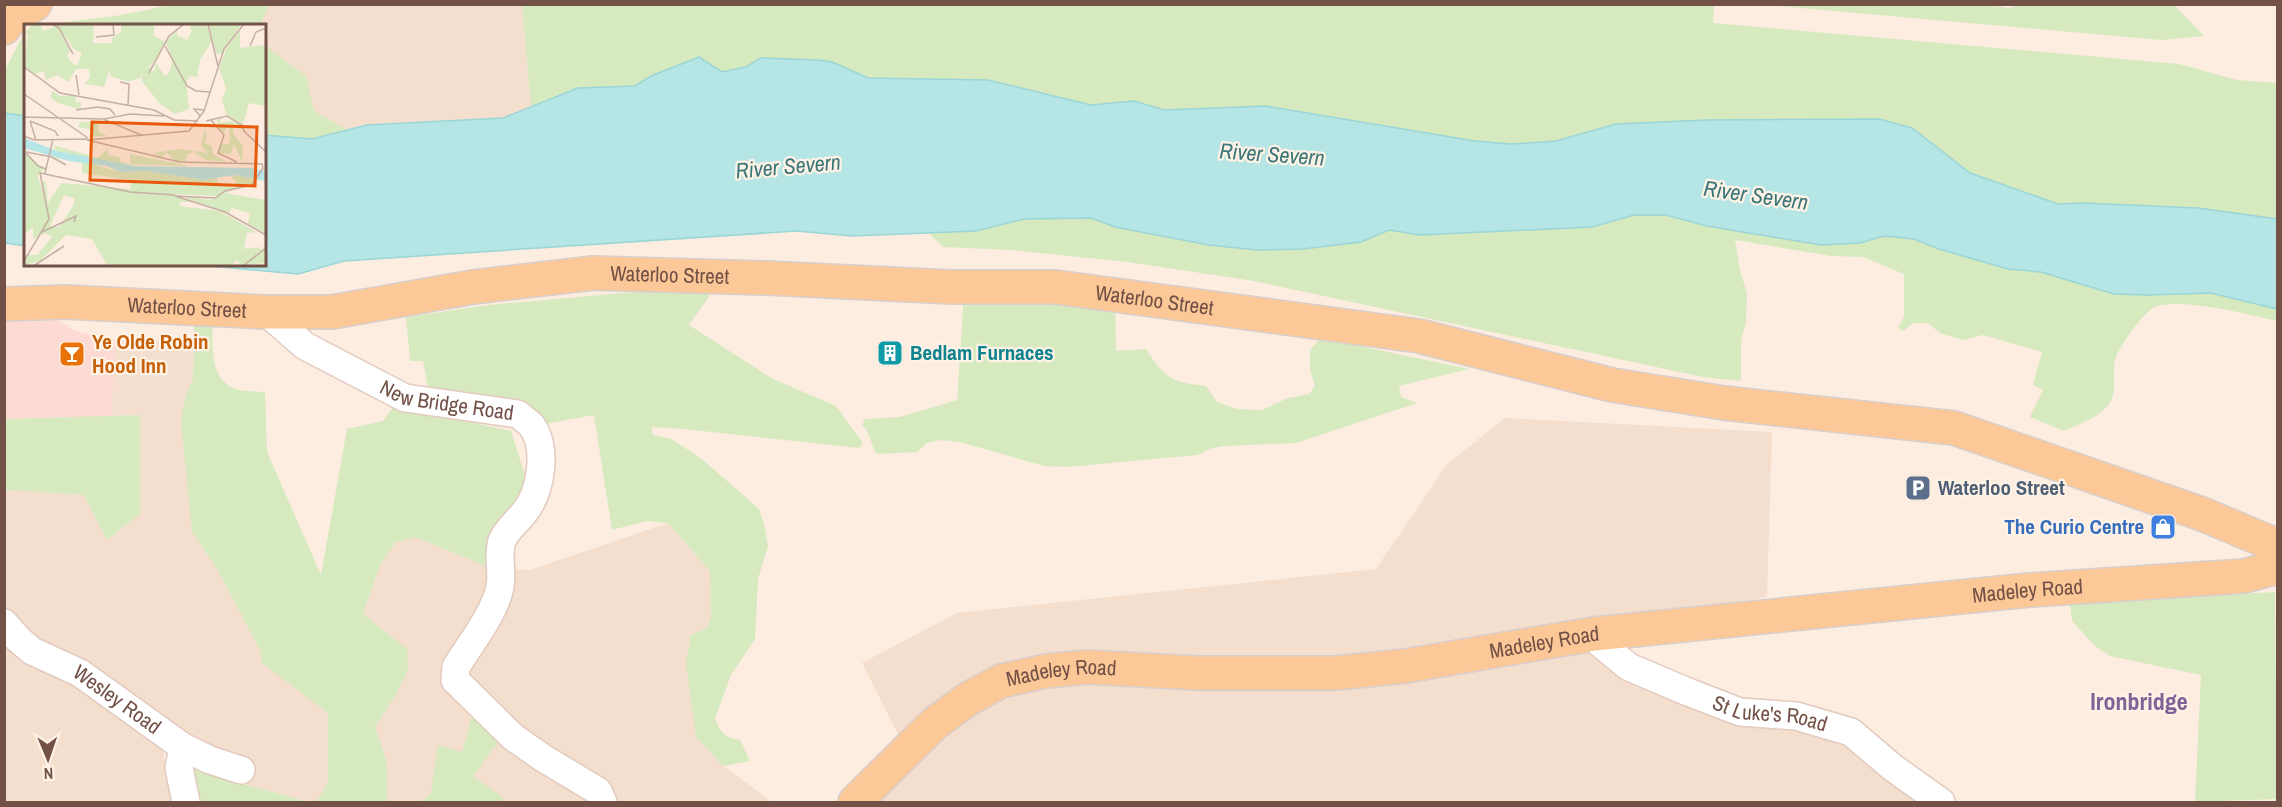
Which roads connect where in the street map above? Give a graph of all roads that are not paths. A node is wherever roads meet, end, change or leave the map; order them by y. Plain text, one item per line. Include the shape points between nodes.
1 (4, 304) edge
2 (266, 312) junction
3 (2277, 546) edge
4 (2277, 567) edge
5 (4, 623) edge
6 (1594, 634) junction
7 (183, 747) junction
8 (241, 770) dead end
9 (186, 802) edge
10 (603, 802) edge
11 (855, 802) edge
12 (1941, 802) edge

1 - 2 main road, Waterloo Street via 65,302
2 - 3 main road, Waterloo Street via 332,312 472,287 593,273 951,287 1055,287 1419,336 1612,385 1724,403 1954,428 2191,511
2 - 10 street, New Bridge Road via 305,346 405,398 518,414 532,426 540,448 536,494 506,532 499,550 500,585 496,602 456,667 455,680 513,737 598,790
4 - 6 main road, Madeley Road via 2244,576 2030,590
5 - 7 street, Wesley Road via 32,651 80,674
6 - 11 main road, Madeley Road via 1405,666 1337,673 1196,673 1087,667 1001,681 935,723
6 - 12 street, St Luke's Road via 1629,667 1740,712 1796,716 1851,732
7 - 8 street
7 - 9 street, Wesley Road via 179,768

